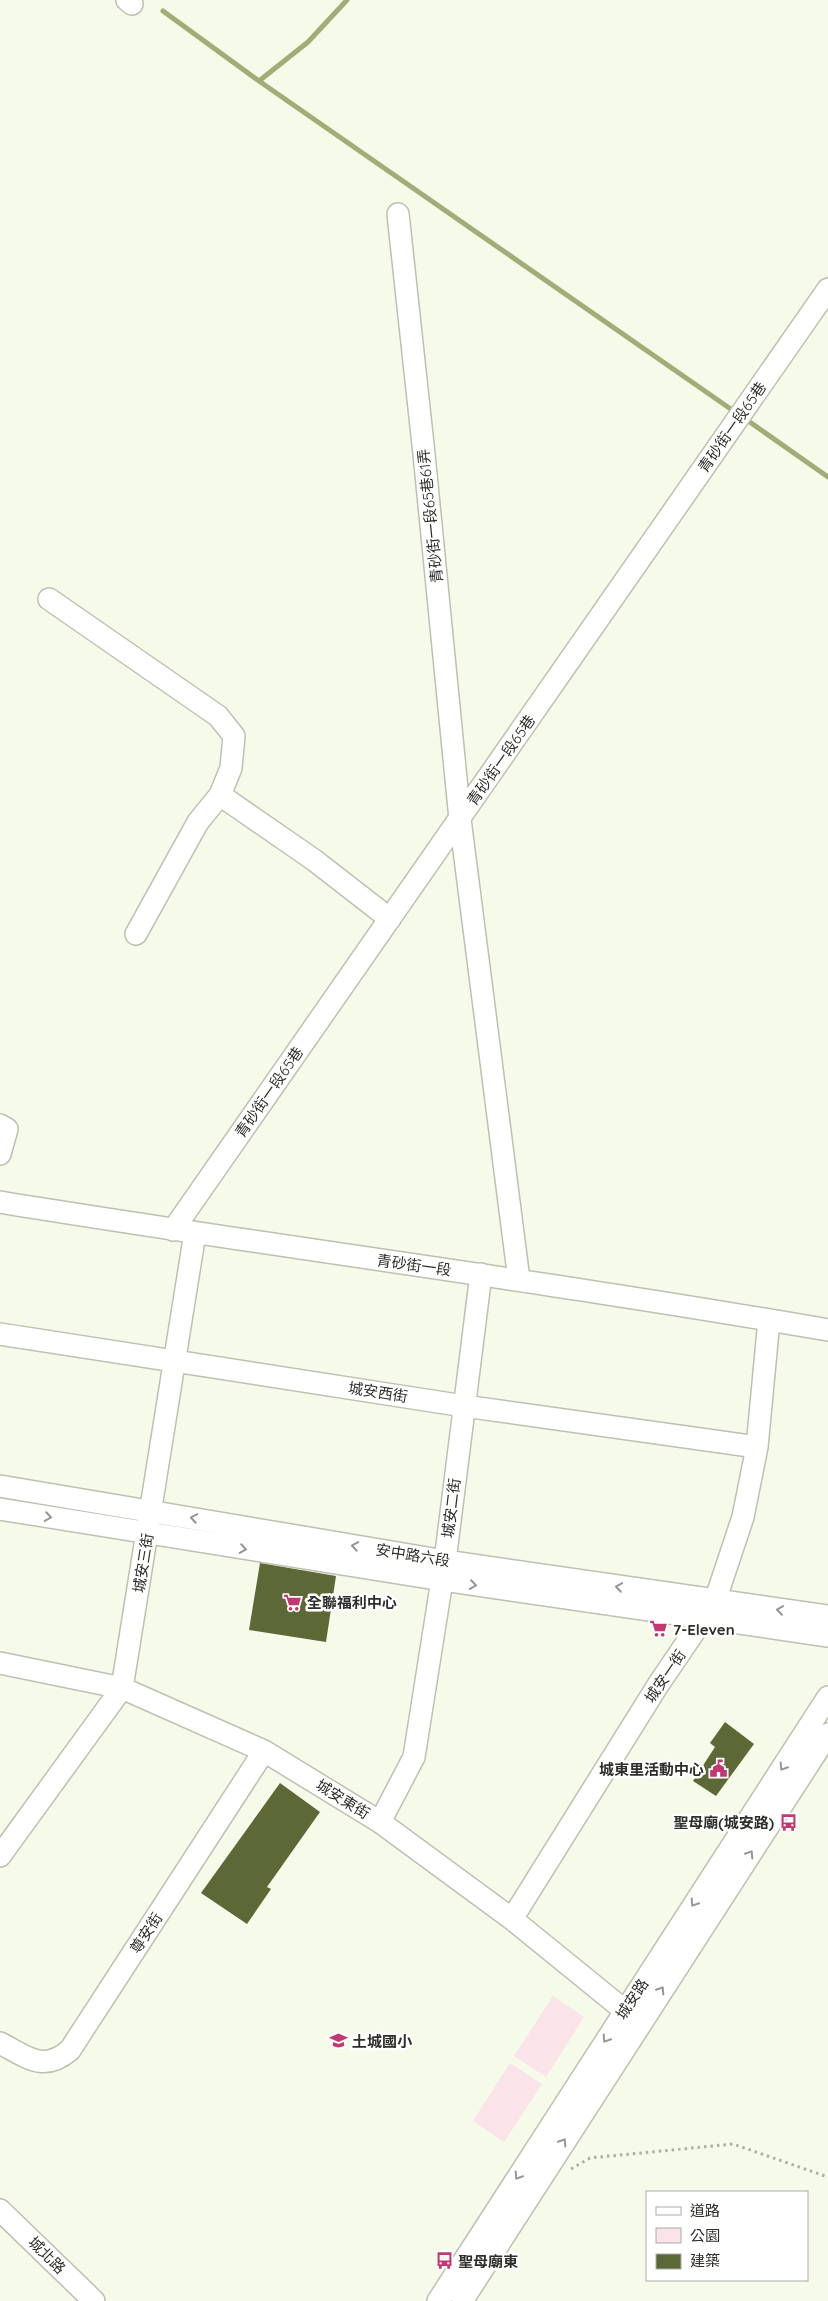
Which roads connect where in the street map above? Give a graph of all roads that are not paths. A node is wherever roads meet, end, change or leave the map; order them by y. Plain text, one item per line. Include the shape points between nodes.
1 (398, 214) dead end
2 (828, 289) edge
3 (49, 599) dead end
4 (220, 795) junction
5 (460, 819) junction
6 (390, 918) junction
7 (136, 934) dead end
8 (0, 1125) edge
9 (0, 1154) edge
10 (0, 1202) edge
11 (173, 1230) junction
12 (195, 1233) junction
13 (481, 1274) junction
14 (519, 1280) junction
15 (769, 1320) junction
16 (828, 1330) edge
17 (0, 1334) edge
18 (175, 1361) junction
19 (464, 1406) junction
20 (758, 1447) junction
21 (0, 1486) edge
22 (0, 1509) edge
23 (152, 1511) junction
24 (148, 1534) junction
25 (443, 1570) junction
26 (709, 1610) junction
27 (828, 1616) edge
28 (828, 1636) edge
29 (0, 1663) edge
30 (122, 1688) junction
31 (828, 1698) edge
32 (828, 1734) edge
33 (264, 1751) junction
34 (380, 1822) junction
35 (0, 1856) edge
36 (512, 1918) junction
37 (632, 2017) junction
38 (0, 2043) edge
39 (0, 2210) edge
40 (94, 2301) edge
41 (438, 2301) edge
42 (462, 2301) edge

1 - 5 street, 青砂街一段65巷61弄
2 - 5 street, 青砂街一段65巷
3 - 4 street via 218,716 234,736 231,768
4 - 6 street
4 - 7 street via 198,822
5 - 6 street, 青砂街一段65巷
5 - 14 street, 青砂街一段65巷61弄
6 - 11 street, 青砂街一段65巷
8 - 9 street via 7,1129
10 - 11 street, 青砂街一段
11 - 12 street, 青砂街一段
12 - 13 street, 青砂街一段
12 - 18 street, 城安三街
13 - 14 street, 青砂街一段
13 - 19 street, 城安二街
14 - 15 street, 青砂街一段
15 - 16 street, 青砂街一段
15 - 20 street, 城安一街
17 - 18 street, 城安西街
18 - 19 street, 城安西街
18 - 23 street, 城安三街
19 - 20 street, 城安西街
19 - 25 street, 城安二街
20 - 26 street, 城安一街 via 743,1516
21 - 23 street, 安中路六段
22 -> 24 street, 安中路六段
23 - 24 street, 城安三街
25 -> 23 street, 安中路六段
24 -> 25 street, 安中路六段
24 - 30 street, 城安三街
25 - 26 street, 安中路六段
25 - 34 street, 城安二街 via 414,1757
27 -> 26 street, 安中路六段
26 - 28 street, 安中路六段
26 - 36 street, 城安一街 via 658,1685
29 - 30 street, 城安東街
30 - 33 street, 城安東街
30 - 35 street, 城安三街
31 -> 37 street, 城安路
37 -> 32 street, 城安路
33 - 34 street, 城安東街
33 - 38 street, 尊安街 via 70,2050 58,2060 38,2062
34 - 36 street, 城安東街
36 - 37 street, 城安東街
37 -> 41 street, 城安路
42 -> 37 street, 城安路
39 - 40 street, 城北路

